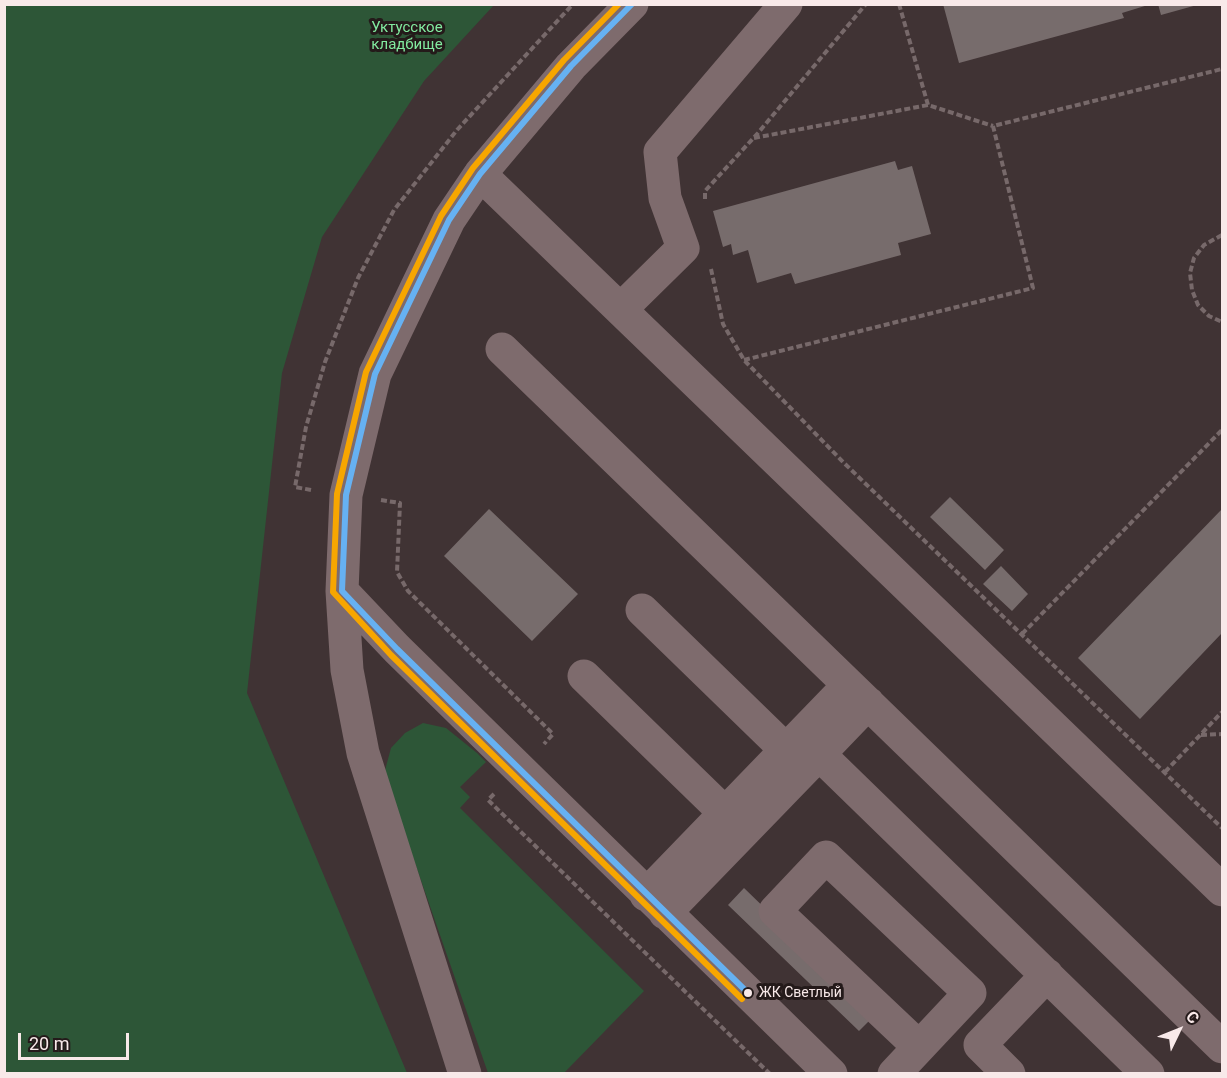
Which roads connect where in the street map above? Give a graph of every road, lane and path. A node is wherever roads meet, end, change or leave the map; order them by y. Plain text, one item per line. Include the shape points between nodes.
1 (573, 4) edge
2 (632, 4) edge
3 (786, 4) edge
4 (866, 4) edge
5 (899, 4) edge
6 (1222, 69) edge
7 (928, 105) junction
8 (993, 126) junction
9 (753, 138) junction
10 (480, 174) junction
11 (705, 201) dead end
12 (1222, 235) edge
13 (710, 263) dead end
14 (621, 309) junction
15 (1222, 322) edge
16 (502, 349) dead end
17 (744, 360) junction
18 (1222, 430) edge
19 (346, 495) junction
20 (342, 591) junction
21 (642, 610) dead end
22 (1022, 634) junction
23 (584, 676) dead end
24 (858, 694) junction
25 (1222, 712) edge
26 (1222, 734) edge
27 (1200, 735) junction
28 (786, 750) junction
29 (819, 754) junction
30 (519, 769) junction
31 (1165, 772) junction
32 (725, 813) junction
33 (1222, 828) edge
34 (1222, 890) edge
35 (656, 904) junction
36 (1047, 975) junction
37 (919, 1047) junction
38 (1222, 1047) edge
39 (465, 1074) edge
40 (770, 1074) edge
41 (831, 1074) edge
42 (894, 1074) edge
43 (1009, 1074) edge
44 (1148, 1074) edge

1 - 19 path via 458,130 394,210 358,278 325,362 306,427 295,487
2 - 10 street via 571,66
3 - 14 street via 660,152 665,198 683,248
4 - 9 path
5 - 7 path
6 - 8 path
7 - 8 path
7 - 9 path
8 - 17 path via 1033,288
9 - 11 path via 705,191
10 - 14 street
10 - 19 street via 449,220 375,374
12 - 15 path via 1204,245 1194,258 1190,273 1198,305
13 - 17 path via 723,324
14 - 34 street
16 - 24 street
17 - 22 path via 843,462
18 - 22 path
19 - 20 street
19 - 30 path via 400,503 397,572 408,591 553,734
20 - 30 street
20 - 39 street via 347,670 363,753
21 - 28 street
22 - 31 path
23 - 32 street
24 - 28 street
24 - 29 street
24 - 38 street
25 - 27 path
26 - 27 path
27 - 31 path
28 - 32 street
29 - 35 street
29 - 36 street
30 - 35 street
30 - 40 path via 488,800
31 - 33 path
32 - 35 street
35 - 41 street
36 - 43 street via 980,1045
36 - 44 street
37 - 37 street via 970,993 826,857 775,911
37 - 42 street

